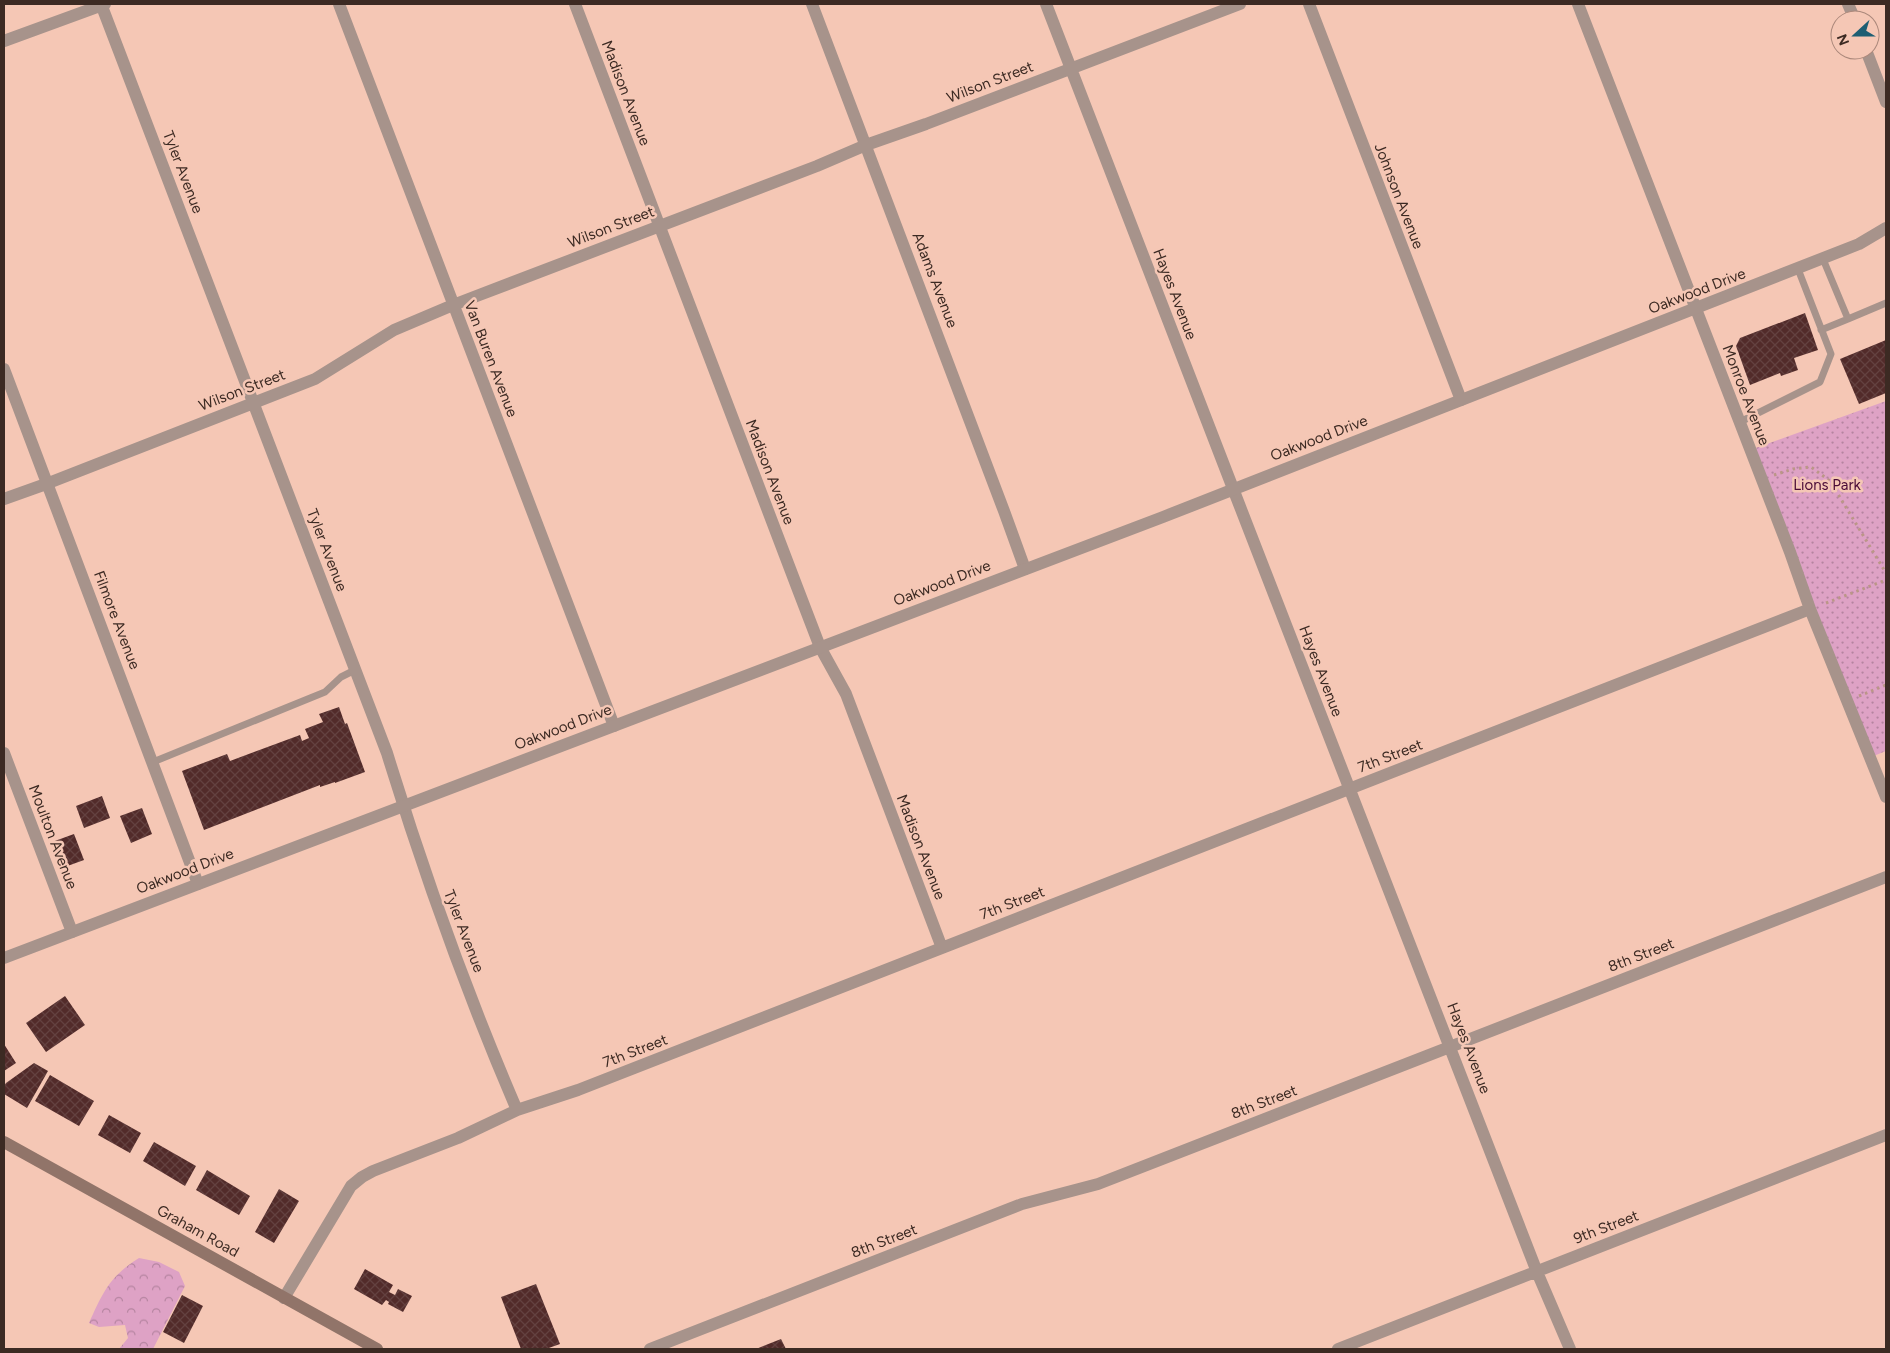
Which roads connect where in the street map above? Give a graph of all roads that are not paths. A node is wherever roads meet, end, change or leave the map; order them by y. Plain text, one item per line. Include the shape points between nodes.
1 (102, 4) edge
2 (338, 4) edge
3 (575, 4) edge
4 (812, 4) edge
5 (1046, 4) edge
6 (1240, 4) edge
7 (1309, 4) edge
8 (1578, 4) edge
9 (4, 42) edge
10 (1870, 60) edge
11 (1071, 68) junction
12 (1886, 102) edge
13 (866, 145) junction
14 (659, 226) junction
15 (1886, 228) edge
16 (1823, 259) junction
17 (1798, 269) junction
18 (1886, 303) edge
19 (453, 304) junction
20 (1696, 309) junction
21 (1848, 319) junction
22 (1821, 330) junction
23 (4, 370) edge
24 (1461, 400) junction
25 (254, 404) junction
26 (1740, 422) junction
27 (46, 484) junction
28 (1233, 488) junction
29 (4, 499) edge
30 (1024, 569) junction
31 (1810, 608) junction
32 (820, 647) junction
33 (355, 670) junction
34 (614, 726) junction
35 (4, 753) edge
36 (153, 762) junction
37 (1349, 789) junction
38 (1886, 797) edge
39 (402, 805) junction
40 (1886, 877) edge
41 (198, 884) junction
42 (72, 932) junction
43 (942, 948) junction
44 (4, 958) edge
45 (1451, 1046) junction
46 (517, 1110) junction
47 (1886, 1135) edge
48 (4, 1142) edge
49 (1538, 1272) junction
50 (284, 1298) junction
51 (377, 1349) edge
52 (650, 1349) edge
53 (1338, 1349) edge
54 (1570, 1349) edge

1 - 9 street
1 - 25 street, Tyler Avenue
2 - 19 street, Van Buren Avenue
3 - 14 street, Madison Avenue
4 - 13 street, Adams Avenue
5 - 11 street, Hayes Avenue
6 - 11 street, Wilson Street
7 - 24 street, Johnson Avenue
8 - 20 street, Monroe Avenue
10 - 12 street
11 - 13 street, Wilson Street
11 - 28 street, Hayes Avenue
13 - 14 street, Wilson Street
13 - 30 street, Adams Avenue
14 - 19 street, Wilson Street
14 - 32 street, Madison Avenue
15 - 16 street, Oakwood Drive
16 - 17 street, Oakwood Drive
16 - 21 lane
17 - 20 street, Oakwood Drive
17 - 22 lane
18 - 21 lane
19 - 25 street, Wilson Street via 394,330 315,380
19 - 34 street, Van Buren Avenue
20 - 24 street, Oakwood Drive
20 - 26 street, Monroe Avenue
21 - 22 lane
22 - 26 lane via 1831,354 1820,382
23 - 27 street, Filmore Avenue
24 - 28 street, Oakwood Drive
25 - 27 street, Wilson Street
25 - 33 street, Tyler Avenue
26 - 31 street, Monroe Avenue
27 - 29 street, Wilson Street
27 - 36 street, Filmore Avenue
28 - 30 street, Oakwood Drive
28 - 37 street, Hayes Avenue
30 - 32 street, Oakwood Drive
31 - 37 street, 7th Street
31 - 38 street, Monroe Avenue
32 - 34 street, Oakwood Drive
32 - 43 street, Madison Avenue via 846,694
33 - 36 lane via 341,676 325,692
33 - 39 street, Tyler Avenue via 387,753
34 - 39 street, Oakwood Drive
35 - 42 street, Moulton Avenue
36 - 41 street, Filmore Avenue
37 - 43 street, 7th Street
37 - 45 street, Hayes Avenue
39 - 41 street, Oakwood Drive
39 - 46 street, Tyler Avenue via 421,865
40 - 45 street, 8th Street
41 - 42 street, Oakwood Drive
42 - 44 street, Oakwood Drive
43 - 46 street, 7th Street via 578,1090
45 - 49 street, Hayes Avenue
45 - 52 street, 8th Street via 1098,1184 1022,1204
46 - 50 street, 7th Street via 362,1177 351,1186
47 - 49 street, 9th Street
48 - 50 main road, Graham Road
49 - 53 street, 9th Street
49 - 54 street, Hayes Avenue
50 - 51 main road, Graham Road

